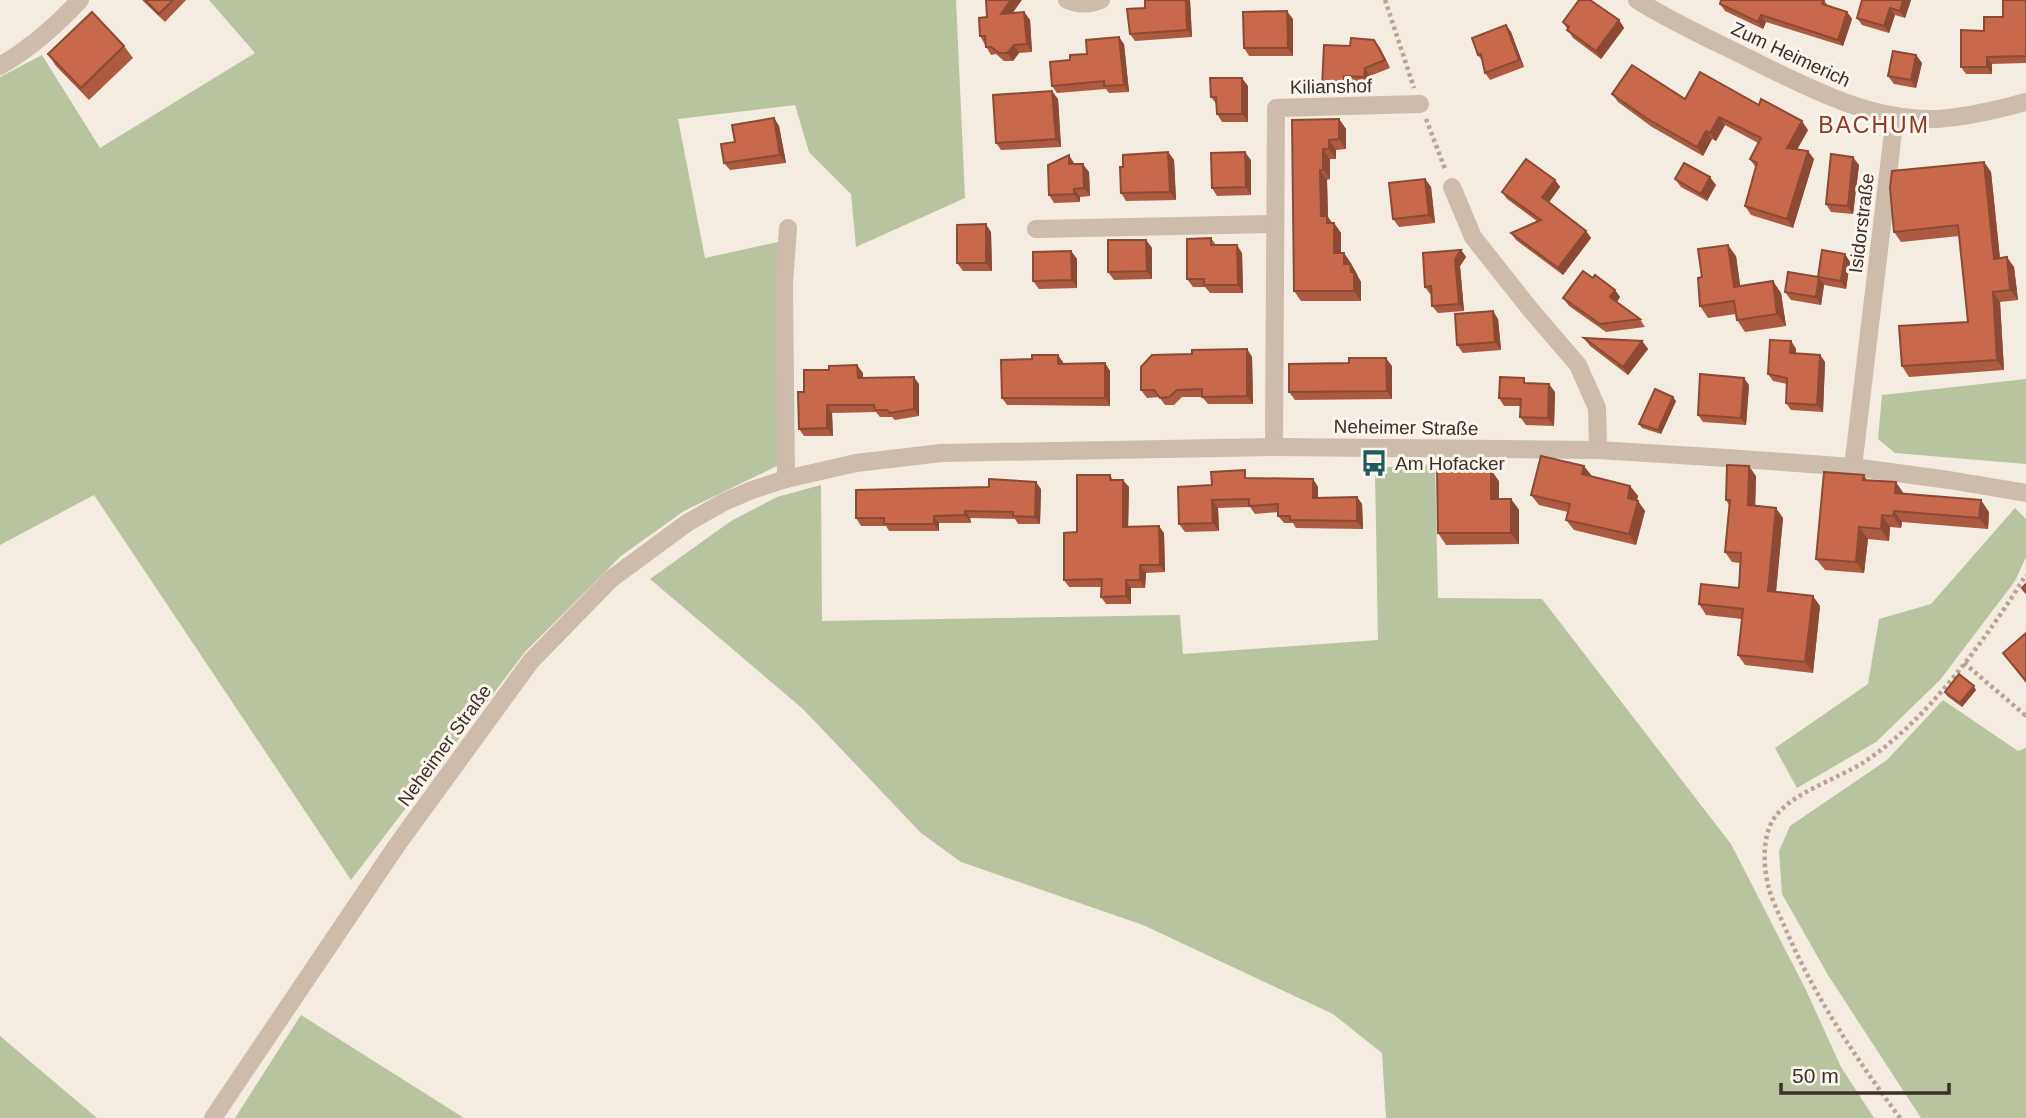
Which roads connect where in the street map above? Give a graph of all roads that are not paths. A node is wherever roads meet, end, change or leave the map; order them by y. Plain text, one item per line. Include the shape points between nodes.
1 (80, 0) edge
2 (1067, 0) edge
3 (1101, 0) edge
4 (1637, 0) edge
5 (0, 66) edge
6 (2026, 102) edge
7 (1420, 104) dead end
8 (1895, 116) junction
9 (1452, 187) dead end
10 (1275, 224) junction
11 (788, 228) dead end
12 (1036, 229) dead end
13 (1274, 447) junction
14 (1598, 450) junction
15 (1853, 467) junction
16 (786, 479) junction
17 (2026, 494) edge
18 (213, 1118) edge

1 - 5 street via 35,44
2 - 3 street via 1092,4
4 - 8 street, Zum Heimerich via 1810,89
6 - 8 street via 1936,119
7 - 10 street, Kilianshof via 1276,108
8 - 15 street, Isidorstraße
9 - 14 street via 1473,237 1578,365 1597,408
10 - 12 street
10 - 13 street, Kilianshof
11 - 16 street via 784,284
13 - 14 street, Neheimer Straße
13 - 16 street, Neheimer Straße via 941,453 856,463
14 - 15 street, Neheimer Straße
15 - 17 street, Neheimer Straße
16 - 18 street, Neheimer Straße via 724,502 687,523 611,579 531,661 397,845

